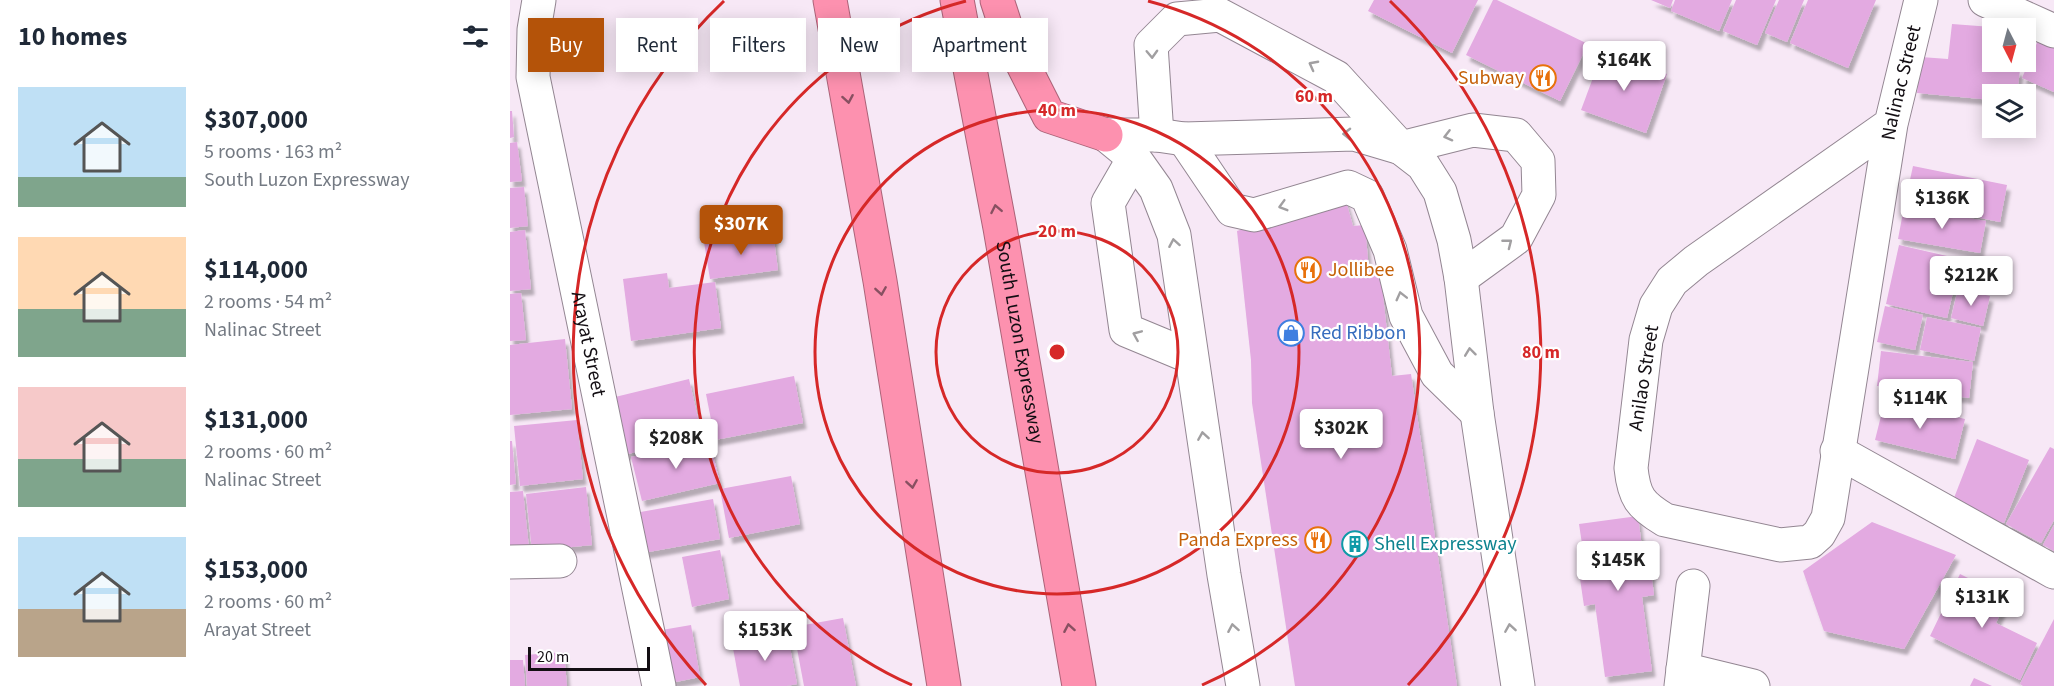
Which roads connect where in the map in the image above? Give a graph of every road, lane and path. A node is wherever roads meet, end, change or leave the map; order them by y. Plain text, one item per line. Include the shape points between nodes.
1 (539, 0) edge
2 (831, 0) edge
3 (957, 0) edge
4 (997, 0) edge
5 (1921, 0) edge
6 (1985, 0) edge
7 (2054, 31) edge
8 (1891, 124) junction
9 (1106, 135) junction
10 (1171, 137) junction
11 (1401, 148) junction
12 (1134, 158) junction
13 (1461, 278) junction
14 (1191, 357) junction
15 (1477, 413) junction
16 (1838, 451) junction
17 (1828, 518) joint
18 (560, 561) dead end
19 (510, 562) edge
20 (2054, 572) edge
21 (1693, 586) dead end
22 (1682, 678) edge
23 (659, 686) edge
24 (944, 686) edge
25 (1079, 686) edge
26 (1243, 686) edge
27 (1518, 686) edge
28 (1753, 686) edge

1 - 23 street, Arayat Street via 533,77
2 -> 24 highway
25 -> 3 highway, South Luzon Expressway
4 - 9 highway via 1009,37 1049,116
5 - 8 street, Nalinac Street
6 - 7 street
8 - 16 street, Nalinac Street
8 - 17 street, Anilao Street via 1672,281 1656,306 1646,340 1631,468 1638,500 1665,520 1780,545 1810,542
9 - 10 street
9 - 12 street
11 -> 10 street via 1354,134
11 -> 10 street via 1336,77 1220,15 1177,19 1151,45
15 -> 10 street via 1437,374 1406,316 1390,250 1367,196 1348,187 1254,215 1232,210
11 - 13 street via 1423,165 1440,192
13 -> 11 street via 1516,238 1539,195 1538,161 1516,135 1473,130
14 -> 12 street via 1174,235 1156,189
14 -> 12 street via 1126,330 1108,202
15 -> 13 street
26 -> 14 street
27 -> 15 street
16 - 17 street, Nalinac Street
16 - 20 street
18 - 19 street
21 - 22 street
22 - 28 street

